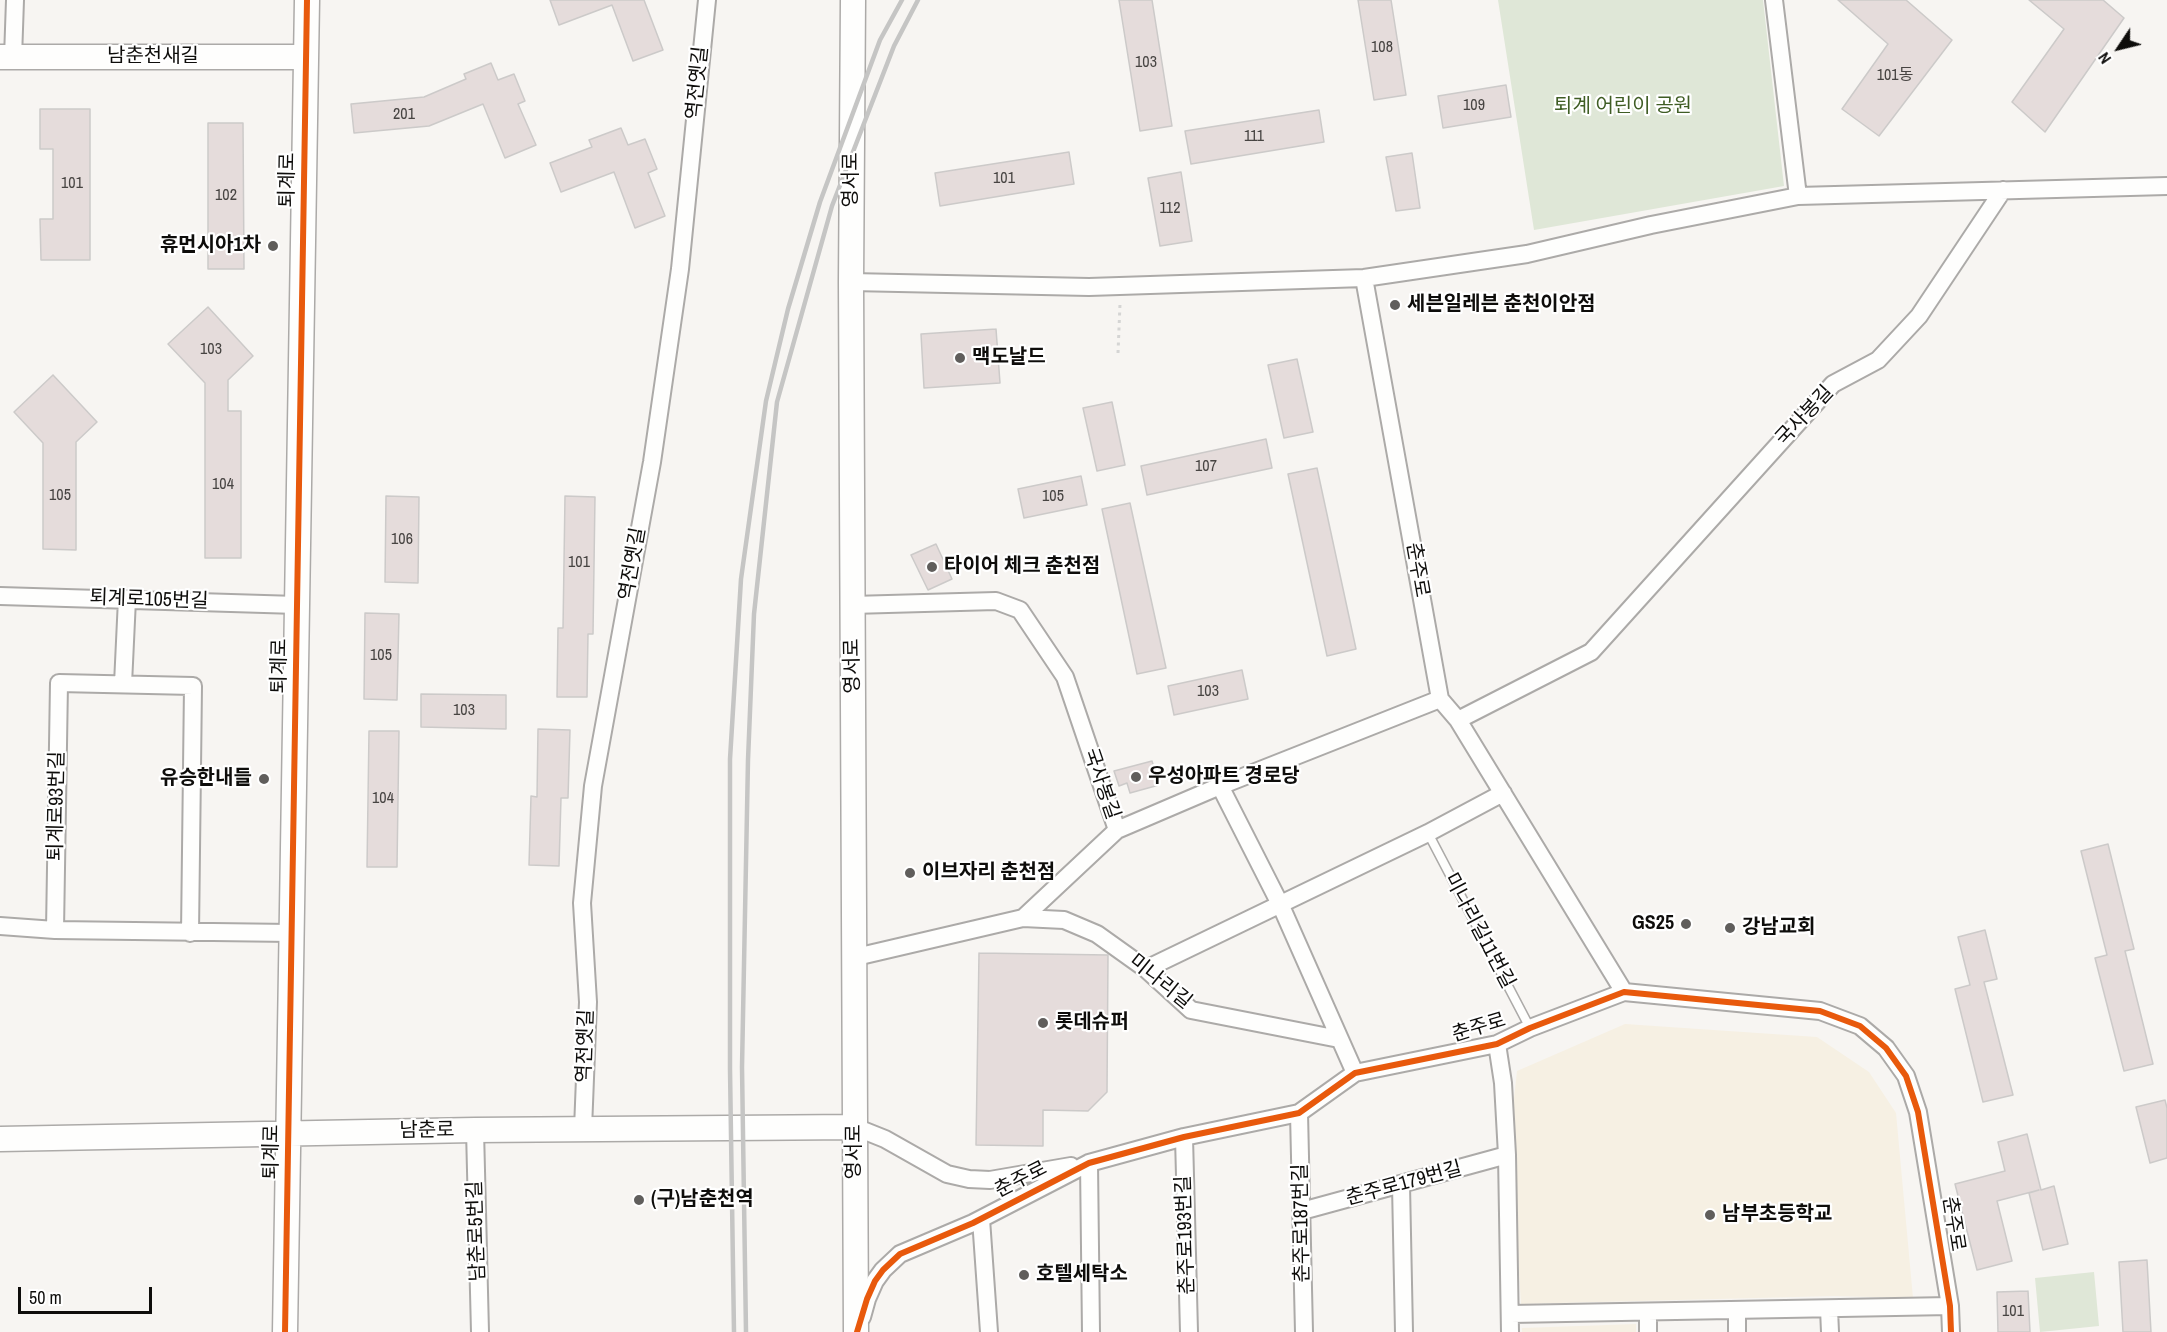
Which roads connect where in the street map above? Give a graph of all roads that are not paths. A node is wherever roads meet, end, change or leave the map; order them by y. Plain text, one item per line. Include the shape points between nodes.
1 (15, 0) edge
2 (307, 0) edge
3 (707, 0) edge
4 (853, 0) edge
5 (1774, 0) edge
6 (7, 57) edge
7 (306, 57) junction
8 (2167, 186) edge
9 (2003, 190) junction
10 (1798, 196) junction
11 (1365, 278) junction
12 (851, 282) junction
13 (0, 596) edge
14 (127, 599) junction
15 (297, 605) junction
16 (852, 605) junction
17 (123, 684) junction
18 (1440, 699) junction
19 (1458, 720) junction
20 (1220, 786) junction
21 (1503, 793) junction
22 (1117, 830) junction
23 (1428, 833) junction
24 (1281, 906) junction
25 (1023, 918) junction
26 (0, 926) edge
27 (55, 930) junction
28 (190, 933) junction
29 (292, 933) junction
30 (856, 957) junction
31 (1146, 969) junction
32 (1624, 992) junction
33 (1530, 1028) junction
34 (1339, 1039) junction
35 (1497, 1044) junction
36 (1355, 1073) junction
37 (1299, 1113) junction
38 (855, 1127) junction
39 (583, 1128) junction
40 (474, 1130) junction
41 (289, 1134) junction
42 (1184, 1137) junction
43 (0, 1139) edge
44 (1507, 1155) junction
45 (1089, 1163) junction
46 (1401, 1185) junction
47 (1302, 1211) junction
48 (981, 1219) junction
49 (1950, 1306) junction
50 (1829, 1309) junction
51 (1737, 1310) junction
52 (1648, 1312) junction
53 (1511, 1314) junction
54 (285, 1332) edge
55 (480, 1332) edge
56 (857, 1332) edge
57 (989, 1332) edge
58 (1091, 1332) edge
59 (1189, 1332) edge
60 (1304, 1332) edge
61 (1404, 1332) edge
62 (1510, 1332) edge
63 (1648, 1332) edge
64 (1737, 1332) edge
65 (1830, 1332) edge
66 (1951, 1332) edge

1 - 6 street
2 - 7 street, 퇴계로
3 - 39 street, 역전옛길 via 680,269 652,462 593,786 582,903 588,1002
4 - 12 street, 영서로
5 - 10 street
6 - 7 street, 남춘천새길
7 - 15 street, 퇴계로
8 - 9 street
9 - 10 street
9 - 19 street, 국사봉길 via 1919,316 1878,360 1833,384 1591,652
10 - 11 street via 1527,254
11 - 12 street via 1121,286
11 - 18 street, 춘주로
12 - 16 street, 영서로
13 - 14 street, 퇴계로105번길
14 - 15 street, 퇴계로105번길
14 - 17 street
15 - 29 street, 퇴계로
16 - 22 street, 국사봉길 via 996,601 1020,610 1065,677
16 - 30 street, 영서로
17 - 27 street, 퇴계로93번길 via 59,683
17 - 28 street via 193,686
18 - 19 street
18 - 20 street, 국사봉길
19 - 21 street
20 - 22 street, 국사봉길
20 - 24 street
21 - 23 street
21 - 32 street
22 - 25 street, 미나리길
23 - 24 street
23 - 33 lane, 미나리길11번길
24 - 31 street
24 - 34 street
25 - 30 street, 미나리길
25 - 31 street, 미나리길 via 1064,920 1097,934
26 - 27 street
27 - 28 street
28 - 29 street
29 - 41 street, 퇴계로
30 - 38 street, 영서로
31 - 34 street, 미나리길 via 1191,1010
32 - 33 street, 춘주로
32 - 49 street, 춘주로 via 1820,1011 1860,1026 1886,1048 1906,1076 1918,1112
33 - 35 street, 춘주로
34 - 36 street
35 - 36 street, 춘주로
35 - 44 street
36 - 37 street, 춘주로
37 - 42 street, 춘주로
37 - 47 street, 춘주로187번길
38 - 39 street, 남춘로
38 - 45 street via 947,1174 969,1179 990,1180
38 - 56 street, 영서로
39 - 40 street, 남춘로
40 - 41 street, 남춘로
40 - 55 street, 남춘로5번길
41 - 43 street, 남춘로
41 - 54 street, 퇴계로
42 - 45 street, 춘주로
42 - 59 street, 춘주로193번길
44 - 46 street, 춘주로179번길
44 - 53 street
45 - 48 street, 춘주로
45 - 58 street
46 - 47 street, 춘주로179번길
46 - 61 street
47 - 60 street, 춘주로187번길
48 - 56 street, 춘주로 via 900,1254 890,1263 875,1281
48 - 57 street
49 - 50 street
49 - 66 street, 춘주로
50 - 51 street
50 - 65 street
51 - 52 street
51 - 64 street
52 - 53 street
52 - 63 street
53 - 62 street

